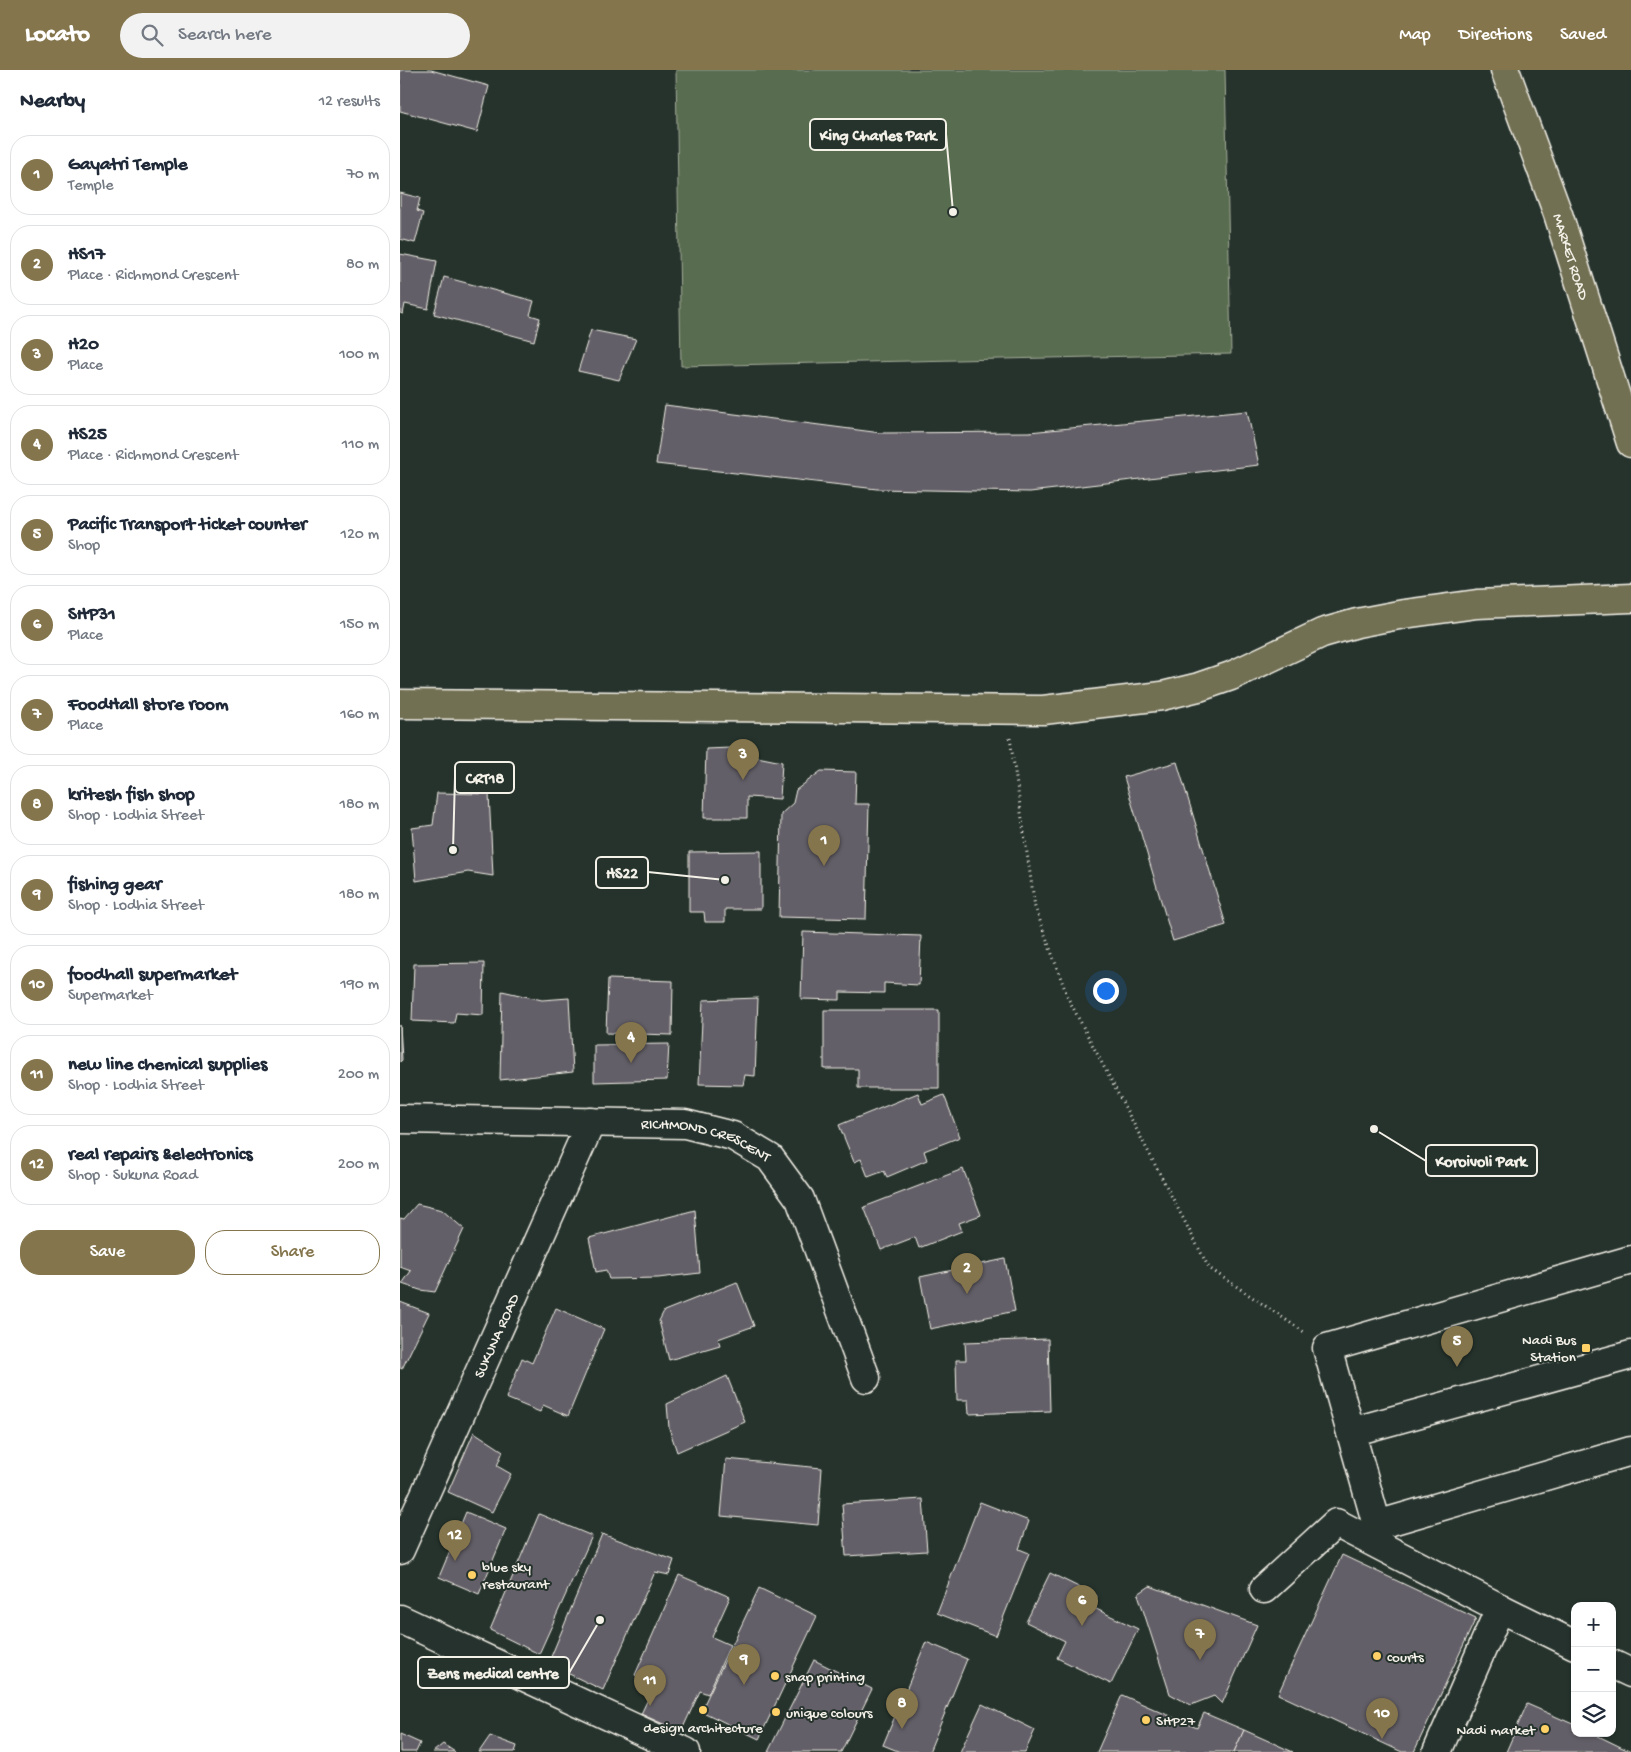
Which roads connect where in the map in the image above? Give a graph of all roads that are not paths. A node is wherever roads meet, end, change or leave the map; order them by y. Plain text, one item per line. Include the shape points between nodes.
1 (1505, 70) edge
2 (1631, 443) edge
3 (1631, 598) edge
4 (400, 704) edge
5 (400, 1119) edge
6 (592, 1122) junction
7 (1631, 1260) edge
8 (1631, 1355) edge
9 (866, 1378) dead end
10 (1351, 1432) junction
11 (1631, 1451) edge
12 (400, 1550) edge
13 (1264, 1589) dead end
14 (1500, 1608) junction
15 (400, 1619) edge
16 (1571, 1643) edge
17 (1616, 1666) edge
18 (1631, 1673) edge
19 (686, 1752) edge
20 (1437, 1752) edge

1 - 2 main road, MARKET ROAD via 1558,214
3 - 4 main road via 1477,604 1404,614 1322,633 1231,676 1180,692 1043,710
5 - 6 street, RICHMOND CRESCENT
6 - 9 street, RICHMOND CRESCENT via 685,1124 733,1136 770,1158 800,1199
6 - 12 street, SUKUNA ROAD
7 - 10 street via 1327,1348
8 - 10 street
10 - 11 street via 1377,1525
13 - 14 street via 1336,1522
14 - 16 street
14 - 20 street
15 - 19 street
17 - 18 street

